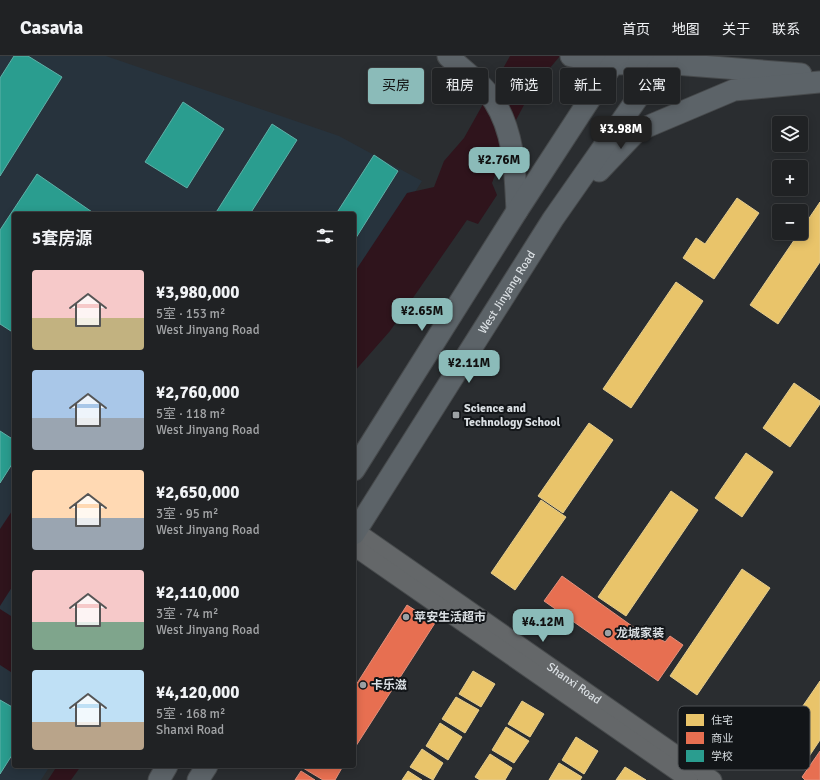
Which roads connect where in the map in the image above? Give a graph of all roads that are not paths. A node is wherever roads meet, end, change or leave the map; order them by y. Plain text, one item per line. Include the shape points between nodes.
1 (448, 56) edge
2 (573, 56) edge
3 (665, 59) edge
4 (616, 60) edge
5 (820, 75) edge
6 (820, 82) edge
7 (517, 211) junction
8 (553, 219) junction
9 (356, 467) edge
10 (356, 535) edge
11 (356, 538) edge
12 (356, 538) edge
13 (678, 756) edge
14 (167, 768) edge
15 (205, 768) edge
16 (698, 770) edge
17 (159, 780) edge
18 (198, 780) edge
19 (689, 780) edge
20 (713, 780) edge

1 - 7 main road via 475,79 494,101 506,127 513,149
2 - 4 main road
3 - 4 main road
3 - 5 main road
3 - 8 main road, West Jinyang Road
4 - 7 main road
6 - 8 main road via 734,90 637,132
7 - 9 main road
8 - 10 main road, West Jinyang Road
11 - 19 street, Shanxi Road
12 - 13 street, Shanxi Road
14 - 17 main road
15 - 18 main road
16 - 20 street, Shanxi Road

